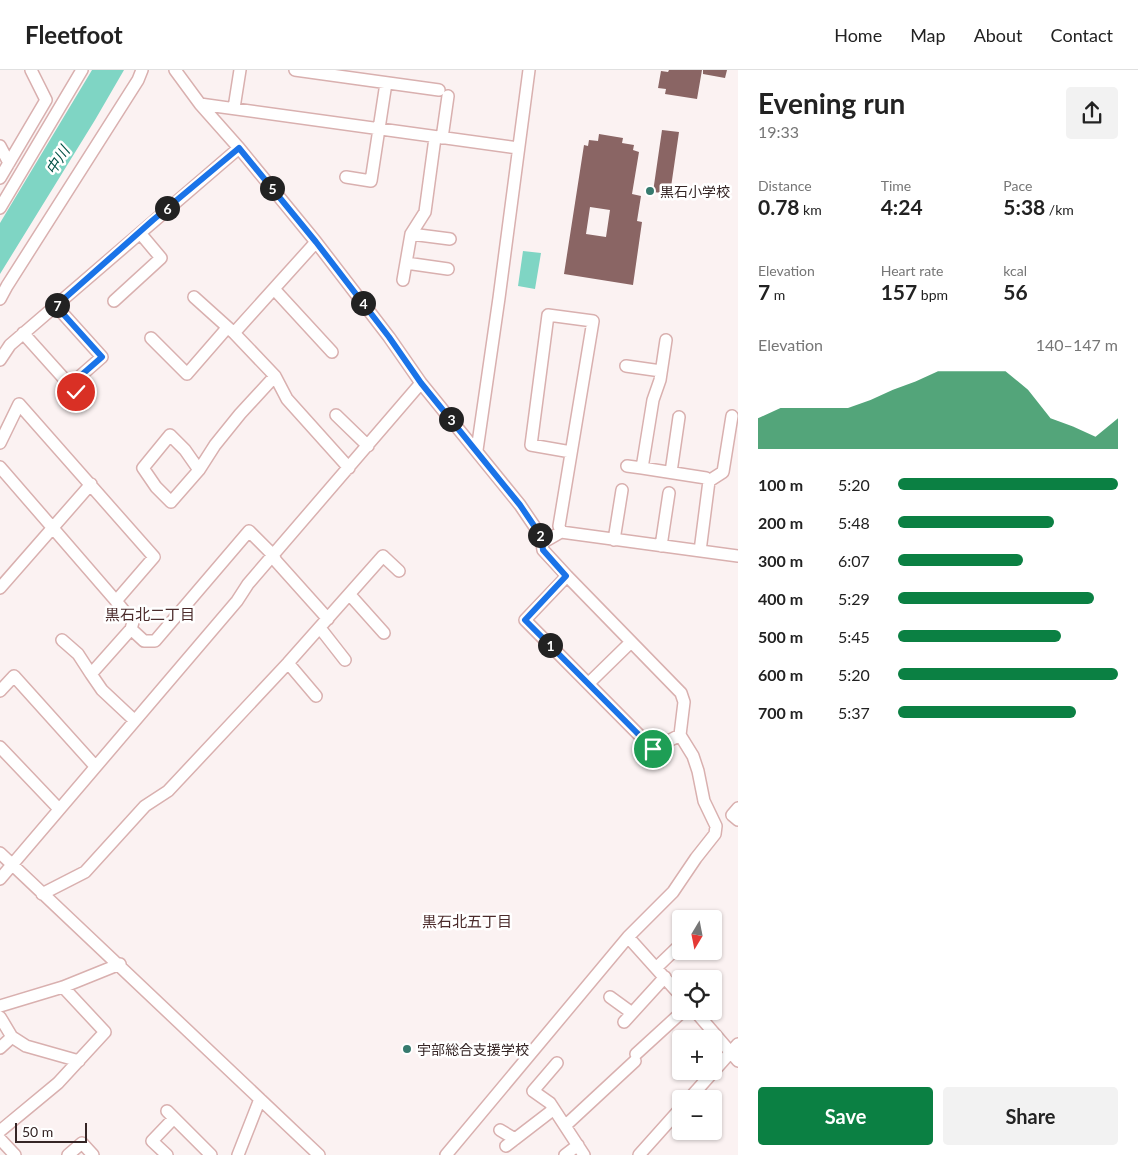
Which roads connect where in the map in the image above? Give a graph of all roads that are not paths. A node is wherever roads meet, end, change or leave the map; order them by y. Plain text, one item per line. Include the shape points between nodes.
1 (31, 70) edge
2 (82, 70) edge
3 (142, 70) edge
4 (175, 70) edge
5 (240, 70) edge
6 (296, 70) edge
7 (528, 70) edge
8 (386, 83) junction
9 (200, 104) junction
10 (234, 108) junction
11 (380, 129) junction
12 (438, 138) junction
13 (0, 146) edge
14 (239, 148) junction
15 (518, 148) junction
16 (9, 163) junction
17 (346, 177) dead end
18 (0, 178) edge
19 (0, 208) edge
20 (140, 233) junction
21 (411, 234) junction
22 (450, 240) dead end
23 (316, 242) junction
24 (406, 263) junction
25 (448, 269) dead end
26 (403, 280) dead end
27 (274, 288) junction
28 (194, 297) dead end
29 (0, 299) edge
30 (114, 301) dead end
31 (56, 306) junction
32 (231, 330) junction
33 (23, 334) junction
34 (151, 338) dead end
35 (666, 340) dead end
36 (332, 352) dead end
37 (1, 355) edge
38 (626, 366) dead end
39 (661, 371) junction
40 (275, 376) junction
41 (421, 383) junction
42 (336, 415) dead end
43 (732, 416) dead end
44 (679, 417) dead end
45 (0, 443) edge
46 (368, 446) junction
47 (477, 450) junction
48 (571, 452) junction
49 (627, 466) dead end
50 (0, 467) edge
51 (349, 468) junction
52 (642, 468) junction
53 (199, 470) junction
54 (672, 472) junction
55 (710, 482) junction
56 (91, 484) junction
57 (622, 490) dead end
58 (669, 493) dead end
59 (52, 527) junction
60 (561, 532) junction
61 (614, 540) junction
62 (542, 543) junction
63 (661, 546) junction
64 (700, 550) junction
65 (273, 555) junction
66 (738, 556) edge
67 (0, 570) edge
68 (399, 571) dead end
69 (566, 576) junction
70 (4, 584) edge
71 (350, 595) junction
72 (116, 602) junction
73 (328, 619) junction
74 (320, 628) junction
75 (131, 629) junction
76 (384, 633) dead end
77 (62, 640) dead end
78 (631, 642) junction
79 (345, 660) dead end
80 (288, 663) junction
81 (91, 674) junction
82 (589, 683) junction
83 (0, 691) edge
84 (316, 696) dead end
85 (134, 720) junction
86 (680, 735) junction
87 (0, 746) edge
88 (95, 766) junction
89 (738, 808) edge
90 (58, 809) junction
91 (738, 820) edge
92 (0, 853) edge
93 (12, 865) junction
94 (0, 879) edge
95 (42, 894) junction
96 (628, 937) junction
97 (672, 953) edge
98 (120, 964) junction
99 (656, 968) junction
100 (665, 977) junction
101 (672, 985) edge
102 (63, 987) junction
103 (610, 997) dead end
104 (0, 1006) edge
105 (0, 1017) edge
106 (674, 1020) edge
107 (704, 1020) edge
108 (12, 1038) junction
109 (0, 1048) edge
110 (736, 1053) edge
111 (79, 1060) junction
112 (557, 1063) dead end
113 (698, 1090) edge
114 (260, 1099) junction
115 (554, 1109) junction
116 (672, 1118) edge
117 (566, 1125) junction
118 (500, 1130) dead end
119 (0, 1131) edge
120 (0, 1139) edge
121 (578, 1145) junction
122 (207, 1154) edge
123 (15, 1155) edge
124 (68, 1155) edge
125 (93, 1155) edge
126 (167, 1155) edge
127 (238, 1155) edge
128 (319, 1155) edge
129 (446, 1155) edge
130 (565, 1155) edge
131 (584, 1155) edge
132 (639, 1155) edge

1 - 16 street via 46,100
2 - 19 street
3 - 29 street
4 - 9 street
5 - 10 street
6 - 8 street
7 - 15 street
8 - 11 street
8 - 12 street via 444,93
9 - 10 street
9 - 14 street
10 - 11 street
11 - 12 street
11 - 17 street via 371,180
12 - 15 street
12 - 21 street via 425,212
13 - 16 street
14 - 20 street
14 - 23 street
15 - 47 street
16 - 18 street
20 - 30 street via 161,258
20 - 31 street
21 - 22 street
21 - 24 street
23 - 27 street
23 - 41 street
24 - 25 street
24 - 26 street
27 - 32 street
27 - 36 street
28 - 32 street
31 - 33 street
31 - 33 street via 102,357 73,389
32 - 34 street via 187,374
32 - 40 street
33 - 37 street
35 - 39 street
38 - 39 street
39 - 52 street
40 - 51 street via 288,399
40 - 53 street via 240,414
41 - 46 street
41 - 47 street
42 - 46 street
43 - 55 street via 723,472
44 - 54 street
45 - 56 street via 19,404
46 - 51 street
47 - 62 street via 520,505 541,536
48 - 48 street via 531,444 548,315 593,321
48 - 60 street via 559,526
49 - 52 street
50 - 59 street
51 - 65 street
52 - 54 street
53 - 53 street via 170,435 143,468 172,502
54 - 55 street via 706,478
55 - 64 street
56 - 59 street
56 - 72 street via 154,557
57 - 61 street
58 - 63 street
59 - 70 street
59 - 72 street
60 - 61 street
60 - 62 street
61 - 63 street
62 - 69 street via 543,550
63 - 64 street
64 - 66 street
65 - 73 street
65 - 75 street via 249,531 155,641 144,641
65 - 85 street
67 - 70 street
68 - 71 street via 383,556
69 - 78 street
69 - 82 street via 525,620
71 - 73 street
71 - 76 street
72 - 75 street via 133,622
73 - 74 street
74 - 79 street
74 - 80 street
75 - 81 street
77 - 81 street via 78,654
78 - 82 street
78 - 86 street via 681,693 684,702
80 - 84 street
80 - 95 street via 168,791 145,806 85,872
81 - 85 street via 102,690
82 - 86 street via 653,749
83 - 88 street via 14,676
85 - 88 street
86 - 96 street via 693,756 704,801 716,826 715,834 673,892
87 - 90 street
88 - 90 street
89 - 91 street via 732,815
90 - 93 street
92 - 93 street
93 - 94 street
93 - 95 street
95 - 98 street
96 - 99 street
96 - 129 street
97 - 99 street
98 - 102 street
98 - 114 street
99 - 100 street
100 - 101 street
100 - 103 street via 628,1018
102 - 104 street
102 - 111 street via 105,1032
105 - 108 street
106 - 117 street
107 - 110 street
108 - 109 street
108 - 111 street via 26,1046
110 - 113 street
111 - 119 street via 58,1083
112 - 115 street via 533,1091
114 - 127 street
114 - 128 street
115 - 117 street
115 - 118 street via 510,1143
116 - 132 street
117 - 121 street
120 - 123 street
121 - 130 street
121 - 131 street
122 - 126 street via 170,1114 152,1141
124 - 125 street via 82,1143

